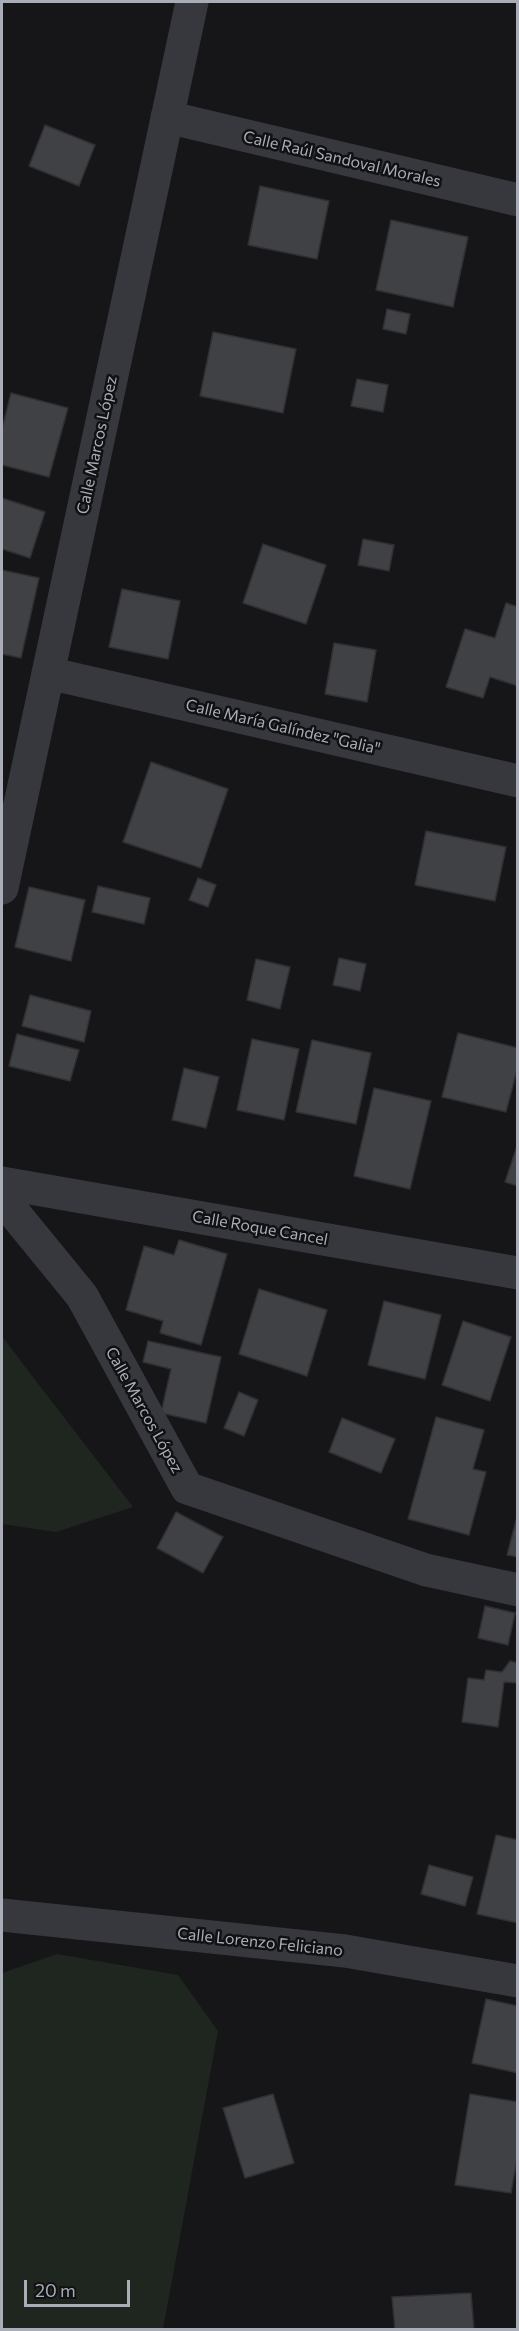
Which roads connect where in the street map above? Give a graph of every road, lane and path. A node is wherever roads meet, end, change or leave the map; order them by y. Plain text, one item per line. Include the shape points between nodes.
1 (192, 2) edge
2 (167, 117) junction
3 (518, 200) edge
4 (48, 673) junction
5 (518, 781) edge
6 (2, 888) edge
7 (2, 1183) edge
8 (2, 1198) edge
9 (518, 1273) edge
10 (518, 1590) edge
11 (2, 1915) edge
12 (518, 1981) edge

1 - 2 street, Calle Marcos López
2 - 3 street, Calle Raúl Sandoval Morales
2 - 4 street, Calle Marcos López
4 - 5 street, Calle María Galíndez "Galia"
4 - 6 street, Calle Marcos López
7 - 9 street, Calle Roque Cancel
8 - 10 street, Calle Marcos López via 82,1296 187,1488 426,1570
11 - 12 street, Calle Lorenzo Feliciano via 345,1951

